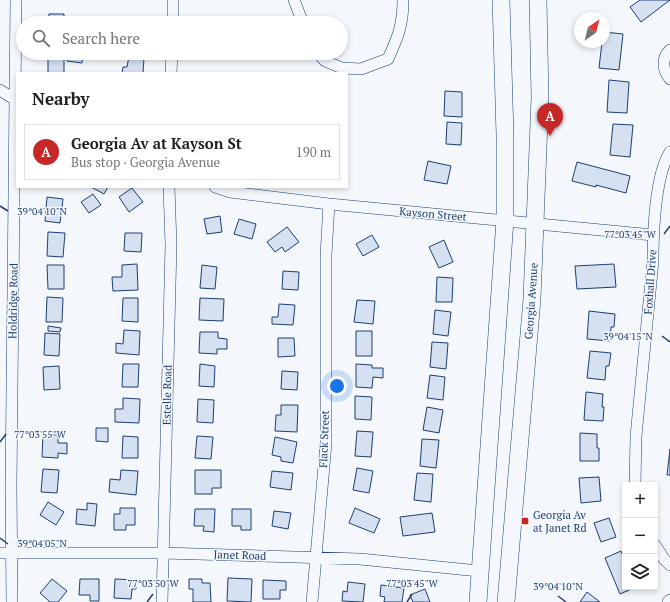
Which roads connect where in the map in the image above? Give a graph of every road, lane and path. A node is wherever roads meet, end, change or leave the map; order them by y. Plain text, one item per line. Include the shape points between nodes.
1 (16, 0) edge
2 (173, 0) edge
3 (294, 0) edge
4 (403, 0) edge
5 (501, 0) edge
6 (538, 0) edge
7 (172, 16) edge
8 (300, 16) edge
9 (670, 50) edge
10 (172, 60) edge
11 (325, 60) edge
12 (171, 72) edge
13 (670, 79) edge
14 (0, 90) edge
15 (16, 100) edge
16 (670, 152) edge
17 (169, 188) edge
18 (218, 188) edge
19 (329, 204) junction
20 (505, 220) junction
21 (536, 224) junction
22 (653, 235) junction
23 (635, 482) edge
24 (658, 550) edge
25 (6, 553) edge
26 (163, 553) junction
27 (315, 558) junction
28 (670, 565) edge
29 (479, 571) junction
30 (12, 602) edge
31 (162, 602) edge
32 (312, 602) edge
33 (478, 602) edge
34 (506, 602) edge

1 - 15 street, Holdridge Road
2 - 7 street
3 - 8 street
4 - 11 street via 400,32 388,59 361,69 342,68
5 - 20 main road
6 - 21 main road, Georgia Avenue via 540,97
9 - 13 street via 664,58 664,69
10 - 12 street
14 - 15 street
15 - 25 street, Holdridge Road
16 - 22 street, Foxhall Drive via 665,160 660,181
17 - 26 street, Estelle Road via 171,245
18 - 19 street, Kayson Street via 230,192
19 - 20 street, Kayson Street
19 - 27 street, Flack Street via 326,255 326,443
20 - 21 street, Kayson Street
20 - 29 main road
21 - 22 street, Kayson Street
21 - 34 main road, Georgia Avenue
22 - 23 street, Foxhall Drive via 653,261 636,436
24 - 28 street
25 - 26 street, Janet Road
25 - 30 street, Holdridge Road
26 - 27 street, Janet Road
26 - 31 street, Estelle Road
27 - 29 street, Janet Road via 360,559
27 - 32 street, Flack Street
29 - 33 main road

